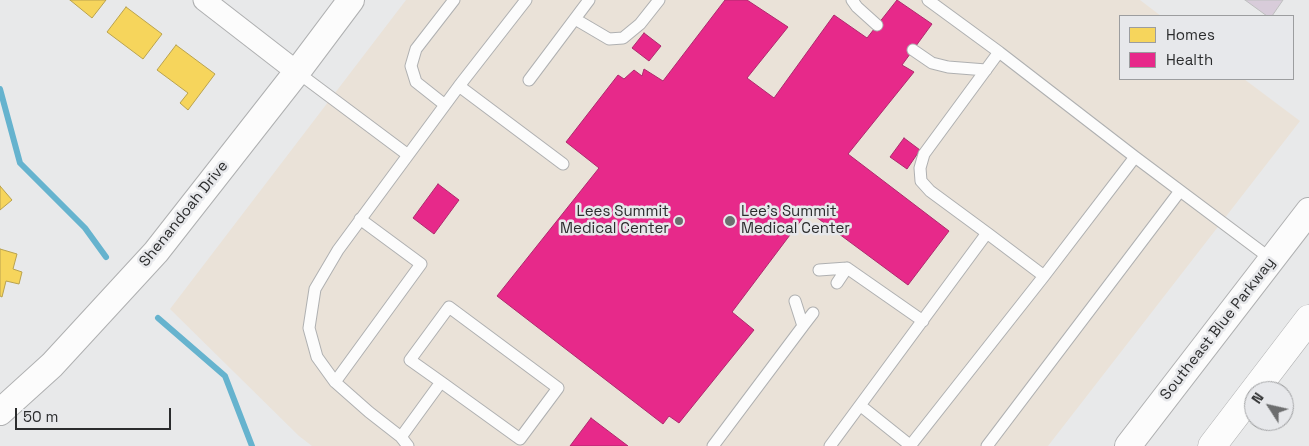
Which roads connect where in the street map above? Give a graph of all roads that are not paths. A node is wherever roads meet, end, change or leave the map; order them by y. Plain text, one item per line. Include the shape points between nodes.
1 (204, 0) edge
2 (351, 0) edge
3 (454, 0) edge
4 (526, 0) edge
5 (589, 0) edge
6 (659, 0) edge
7 (852, 0) edge
8 (928, 0) edge
9 (575, 19) junction
10 (877, 25) dead end
11 (913, 50) dead end
12 (999, 52) junction
13 (986, 70) junction
14 (297, 72) junction
15 (529, 80) dead end
16 (459, 86) junction
17 (445, 105) junction
18 (408, 155) junction
19 (1134, 157) junction
20 (563, 164) dead end
21 (1180, 190) junction
22 (1309, 211) edge
23 (360, 219) junction
24 (987, 233) junction
25 (1271, 260) junction
26 (847, 268) junction
27 (819, 270) dead end
28 (1044, 276) junction
29 (837, 283) dead end
30 (795, 301) dead end
31 (813, 313) dead end
32 (1309, 319) edge
33 (923, 321) junction
34 (803, 326) junction
35 (335, 382) junction
36 (440, 382) junction
37 (861, 406) junction
38 (0, 412) edge
39 (405, 442) edge
40 (835, 445) edge
41 (713, 446) edge
42 (911, 446) edge
43 (987, 446) edge
44 (1128, 446) edge
45 (1212, 446) edge

1 - 14 street
2 - 14 street, Shenandoah Drive
3 - 17 lane via 416,49 412,66 416,82
4 - 16 lane
5 - 9 lane
6 - 9 lane via 640,24 623,38 609,39
7 - 10 lane
8 - 12 lane
9 - 15 lane
11 - 13 lane via 932,63
12 - 13 lane
12 - 19 lane
13 - 24 lane via 924,154 920,168 921,181 930,190
14 - 18 lane
14 - 38 street, Shenandoah Drive via 156,252 52,366
16 - 17 lane
16 - 20 lane
17 - 18 lane
18 - 23 lane
19 - 21 lane
19 - 28 lane
21 - 25 lane
21 - 43 lane
22 - 25 street, Southeast Blue Parkway
23 - 35 lane via 315,289 312,308 309,328 317,357
23 - 35 lane via 421,264
24 - 28 lane
24 - 33 lane
25 - 44 street, Southeast Blue Parkway
26 - 27 lane
26 - 29 lane
26 - 33 lane
28 - 42 lane
30 - 34 lane
31 - 34 lane
32 - 45 highway
33 - 37 lane
34 - 41 lane
35 - 39 lane
36 - 36 lane via 520,439 558,388 449,307 410,360
36 - 39 lane
37 - 40 lane
37 - 42 lane

